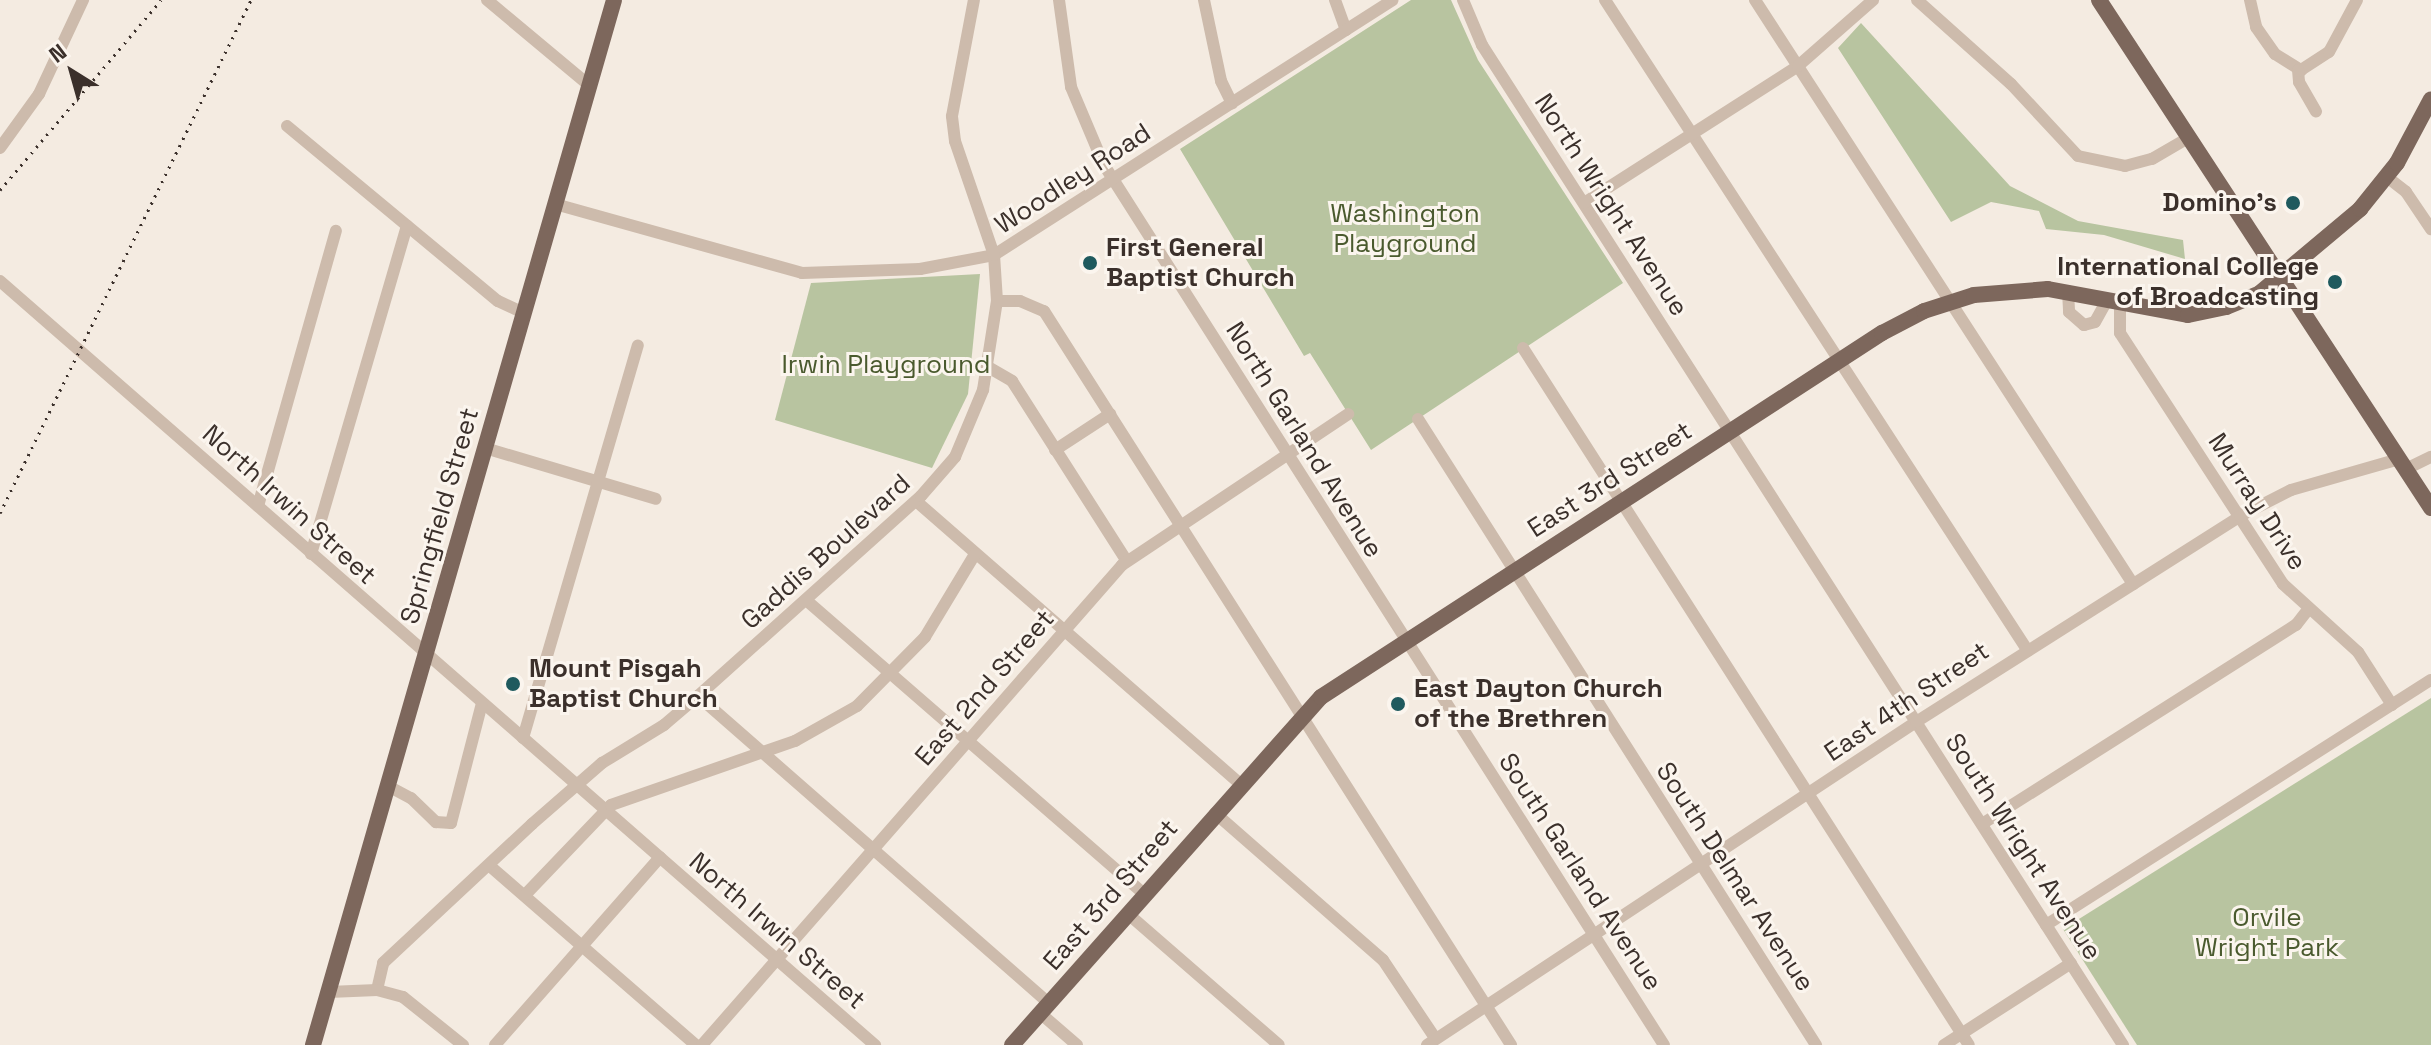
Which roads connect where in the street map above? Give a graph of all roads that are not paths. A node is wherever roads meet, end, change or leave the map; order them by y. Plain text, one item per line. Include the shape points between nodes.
1 (83, 0) edge
2 (487, 0) edge
3 (614, 0) edge
4 (974, 0) edge
5 (1059, 0) edge
6 (1204, 0) edge
7 (1335, 0) edge
8 (1392, 0) edge
9 (1463, 0) edge
10 (1605, 0) edge
11 (1755, 0) edge
12 (1873, 0) edge
13 (1917, 0) edge
14 (2099, 0) edge
15 (2250, 0) edge
16 (2357, 0) edge
17 (1346, 30) junction
18 (1798, 66) junction
19 (2298, 70) junction
20 (590, 86) junction
21 (2431, 99) edge
22 (1232, 104) junction
23 (2316, 111) dead end
24 (287, 126) dead end
25 (1692, 134) junction
26 (2188, 138) junction
27 (0, 148) edge
28 (2387, 177) junction
29 (1114, 181) junction
30 (1584, 203) junction
31 (555, 204) junction
32 (407, 226) junction
33 (2431, 229) edge
34 (336, 231) dead end
35 (994, 255) junction
36 (2279, 280) junction
37 (0, 281) edge
38 (2068, 291) junction
39 (997, 301) junction
40 (2114, 301) junction
41 (1950, 302) junction
42 (524, 313) junction
43 (638, 345) dead end
44 (1523, 348) dead end
45 (1839, 361) junction
46 (988, 367) junction
47 (1110, 414) junction
48 (1348, 414) dead end
49 (1418, 419) dead end
50 (1729, 431) junction
51 (485, 448) junction
52 (1055, 450) junction
53 (1287, 453) junction
54 (2431, 457) edge
55 (2403, 464) junction
56 (599, 480) junction
57 (656, 499) dead end
58 (916, 501) junction
59 (1622, 501) junction
60 (258, 506) junction
61 (2431, 508) edge
62 (2240, 516) junction
63 (1180, 524) junction
64 (311, 554) junction
65 (975, 554) junction
66 (1126, 560) junction
67 (1514, 571) junction
68 (2133, 584) junction
69 (806, 600) junction
70 (2307, 611) junction
71 (1064, 632) junction
72 (1407, 641) junction
73 (2028, 651) junction
74 (426, 654) junction
75 (892, 675) junction
76 (2431, 680) edge
77 (698, 696) junction
78 (482, 703) junction
79 (2392, 705) junction
80 (1302, 714) junction
81 (1916, 722) junction
82 (523, 738) junction
83 (968, 741) junction
84 (760, 753) junction
85 (576, 784) junction
86 (1240, 784) junction
87 (388, 786) junction
88 (1809, 797) junction
89 (605, 810) junction
90 (1215, 813) junction
91 (1982, 824) junction
92 (873, 850) junction
93 (660, 857) junction
94 (491, 867) junction
95 (1701, 867) junction
96 (1144, 894) junction
97 (525, 895) junction
98 (1127, 913) junction
99 (2046, 925) junction
100 (1594, 936) junction
101 (583, 943) junction
102 (777, 959) junction
103 (2071, 963) junction
104 (377, 990) junction
105 (329, 992) junction
106 (1486, 1005) junction
107 (1044, 1008) junction
108 (1966, 1039) edge
109 (1431, 1042) edge
110 (313, 1045) edge
111 (463, 1045) edge
112 (495, 1045) edge
113 (699, 1045) edge
114 (875, 1045) edge
115 (1012, 1045) edge
116 (1077, 1045) edge
117 (1279, 1045) edge
118 (1511, 1045) edge
119 (1664, 1045) edge
120 (1816, 1045) edge
121 (1944, 1045) edge
122 (2123, 1045) edge

1 - 27 street via 39,94
2 - 20 street
3 - 20 main road, Springfield Street
4 - 35 street, Gaddis Boulevard via 952,116 959,153
5 - 29 street, North Garland Avenue via 1074,99
6 - 22 street via 1221,81
7 - 17 street
8 - 17 street, Woodley Road
9 - 30 street, North Wright Avenue via 1482,45
10 - 25 street
11 - 18 street
12 - 18 street
13 - 26 street via 2011,84 2078,156 2125,166 2152,159
14 - 26 main road
15 - 19 street via 2256,27 2283,64
16 - 19 street via 2324,59
17 - 22 street, Woodley Road
18 - 25 street
18 - 41 street
19 - 23 street
20 - 31 main road, Springfield Street
21 - 28 main road, East 3rd Street
22 - 29 street, Woodley Road
24 - 32 street
25 - 30 street
25 - 45 street
26 - 36 main road
28 - 33 street via 2406,192
28 - 36 main road, East 3rd Street via 2355,214
29 - 35 street, Woodley Road
29 - 53 street, North Garland Avenue
30 - 50 street, North Wright Avenue
31 - 35 street, Woodley Road via 802,273 920,269
31 - 42 main road, Springfield Street
32 - 42 street via 498,301
32 - 64 street
34 - 60 street
35 - 39 street, Gaddis Boulevard
36 - 40 main road, East 3rd Street via 2246,300 2208,312 2174,315
36 - 55 main road
37 - 60 street, North Irwin Street
38 - 40 main road, East 3rd Street
38 - 40 street via 2069,312 2084,325 2095,322
38 - 41 main road, East 3rd Street via 1996,291
39 - 46 street, Gaddis Boulevard
39 - 47 street via 1020,301 1044,311
40 - 62 street, Murray Drive via 2120,333
41 - 45 main road, East 3rd Street via 1906,319
41 - 68 street
42 - 51 main road, Springfield Street
43 - 56 street
44 - 59 street
45 - 50 main road, East 3rd Street
45 - 73 street
46 - 52 street via 1012,381
46 - 58 street, Gaddis Boulevard via 966,438 944,473
47 - 52 street
47 - 63 street
48 - 53 street, East 2nd Street
49 - 67 street, South Delmar Avenue
50 - 59 main road, East 3rd Street
50 - 81 street, South Wright Avenue
51 - 56 street
51 - 74 main road, Springfield Street
52 - 66 street
53 - 63 street, East 2nd Street
53 - 72 street, North Garland Avenue
54 - 55 street, East 4th Street
55 - 61 main road
55 - 62 street, East 4th Street via 2291,490
56 - 57 street
56 - 82 street
58 - 65 street
58 - 69 street, Gaddis Boulevard
59 - 67 main road, East 3rd Street
59 - 88 street
60 - 64 street, North Irwin Street
62 - 68 street, East 4th Street
62 - 70 street, Murray Drive via 2283,584
63 - 66 street, East 2nd Street
63 - 80 street
64 - 74 street, North Irwin Street
65 - 71 street
65 - 75 street via 925,637
66 - 71 street, East 2nd Street
67 - 72 main road, East 3rd Street
67 - 95 street, South Delmar Avenue
68 - 73 street, East 4th Street
69 - 75 street
69 - 77 street, Gaddis Boulevard
70 - 79 street, Murray Drive via 2358,652
70 - 91 street via 2296,625
71 - 83 street, East 2nd Street
71 - 86 street
72 - 80 main road, East 3rd Street
72 - 100 street, South Garland Avenue
73 - 81 street, East 4th Street
74 - 78 street, North Irwin Street
74 - 87 main road, Springfield Street
75 - 83 street
75 - 84 street via 838,720
76 - 79 street
77 - 84 street
77 - 85 street, Gaddis Boulevard
78 - 82 street, North Irwin Street
78 - 87 street via 451,823 436,822 411,798
79 - 99 street
80 - 86 main road, East 3rd Street
80 - 106 street
81 - 88 street, East 4th Street
81 - 91 street, South Wright Avenue
82 - 85 street, North Irwin Street
83 - 92 street, East 2nd Street
83 - 96 street
84 - 89 street
84 - 92 street
85 - 89 street, North Irwin Street
85 - 94 street, Gaddis Boulevard
86 - 90 main road, East 3rd Street
87 - 105 main road, Springfield Street
88 - 95 street, East 4th Street
88 - 108 street
89 - 93 street, North Irwin Street
89 - 97 street
90 - 96 main road, East 3rd Street
90 - 109 street via 1383,960
91 - 99 street, South Wright Avenue
92 - 102 street, East 2nd Street
92 - 107 street
93 - 101 street
93 - 102 street, North Irwin Street
94 - 97 street
94 - 104 street, Gaddis Boulevard via 383,963
95 - 100 street, East 4th Street
95 - 120 street, South Delmar Avenue
96 - 98 main road, East 3rd Street
97 - 101 street
98 - 107 main road, East 3rd Street
98 - 117 street
99 - 103 street, South Wright Avenue
100 - 106 street, East 4th Street
100 - 119 street, South Garland Avenue
101 - 112 street
101 - 113 street
102 - 113 street, East 2nd Street
102 - 114 street, North Irwin Street
103 - 108 street
103 - 122 street, South Wright Avenue
104 - 105 street
104 - 111 street via 417,1006
105 - 110 main road, Springfield Street
106 - 109 street, East 4th Street
106 - 118 street
107 - 115 main road, East 3rd Street
107 - 116 street
108 - 121 street

